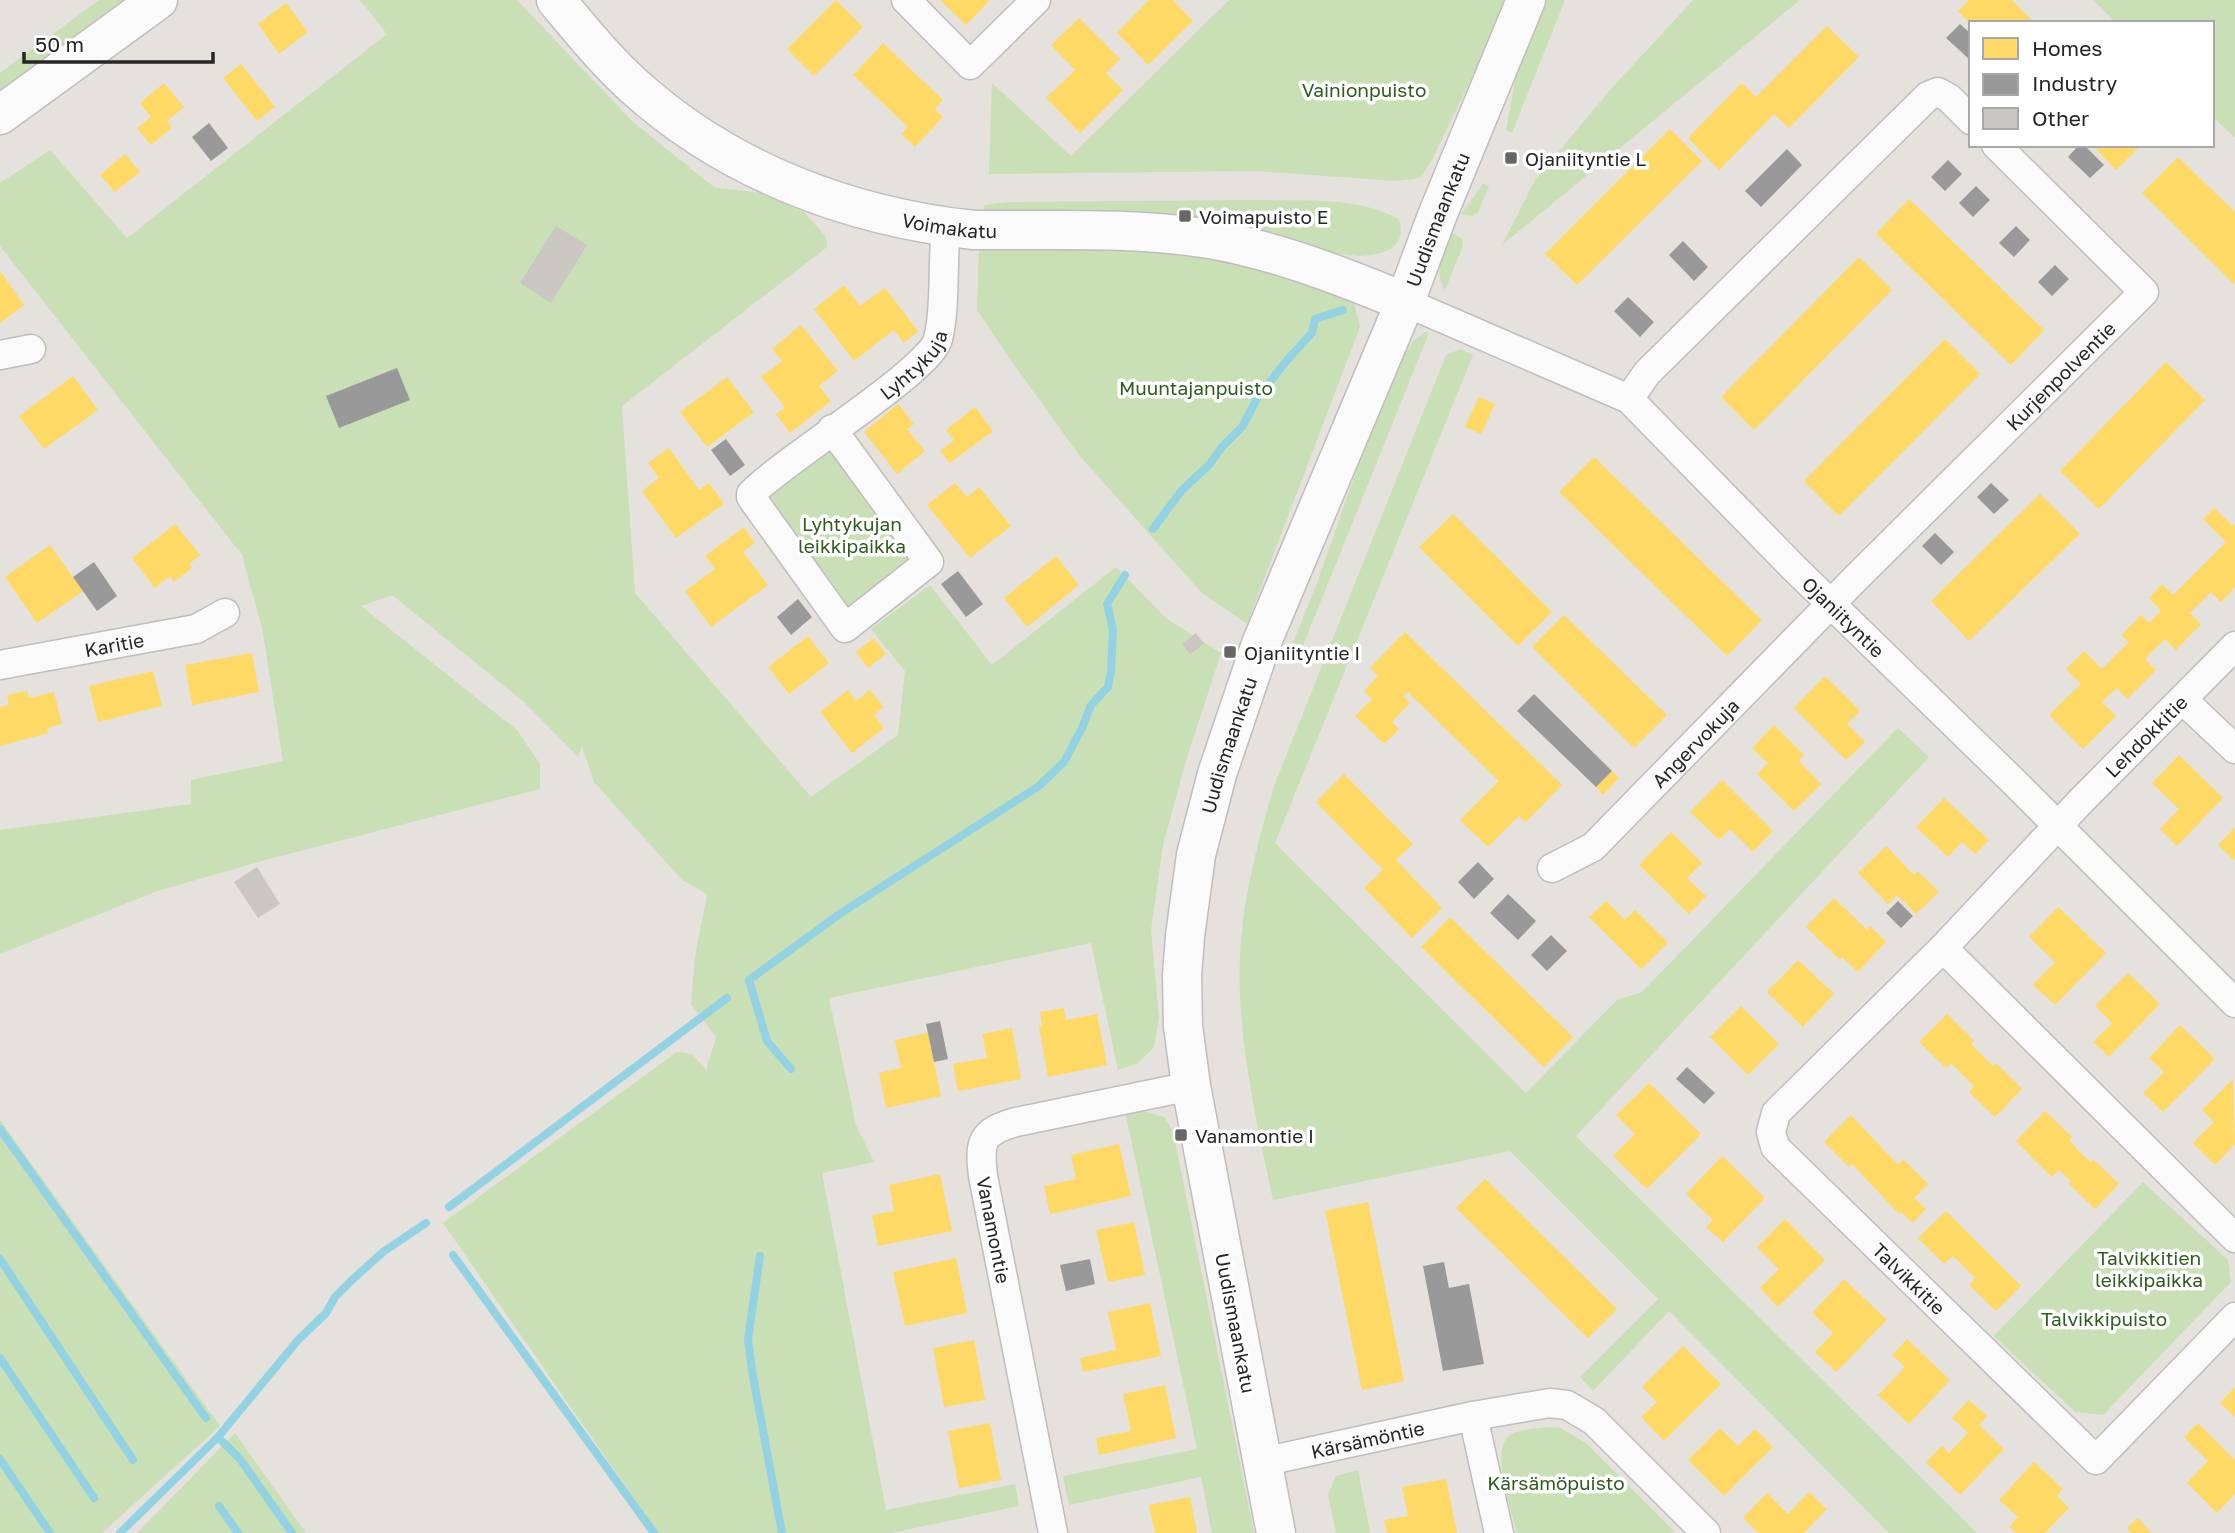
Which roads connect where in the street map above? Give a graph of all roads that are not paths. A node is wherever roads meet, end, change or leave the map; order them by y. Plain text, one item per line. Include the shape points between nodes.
1 (158, 0) edge
2 (556, 0) edge
3 (906, 0) edge
4 (1036, 0) edge
5 (1526, 0) edge
6 (0, 115) edge
7 (1969, 118) edge
8 (1998, 147) edge
9 (946, 227) junction
10 (1405, 302) junction
11 (31, 349) dead end
12 (0, 355) edge
13 (1629, 399) junction
14 (832, 429) junction
15 (1832, 604) junction
16 (225, 613) dead end
17 (2235, 646) edge
18 (0, 665) edge
19 (2183, 700) junction
20 (2235, 749) edge
21 (2058, 826) junction
22 (1552, 869) dead end
23 (1943, 948) junction
24 (2235, 1003) edge
25 (1191, 1086) junction
26 (2235, 1238) edge
27 (2235, 1317) edge
28 (1474, 1416) junction
29 (1262, 1462) junction
30 (1054, 1533) edge
31 (1276, 1533) edge
32 (1499, 1533) edge
33 (1706, 1533) edge

1 - 6 street
2 - 9 street, Voimakatu via 635,87 742,161 834,201
3 - 4 street via 970,65
5 - 10 street, Uudismaankatu
7 - 13 street via 1938,92 1928,96 1647,373
8 - 15 street, Kurjenpolventie via 2144,292
9 - 10 street, Voimakatu via 1130,232 1238,244 1289,258
9 - 14 street, Lyhtykuja via 935,347 914,369
10 - 13 street, Ojaniityntie
10 - 25 street, Uudismaankatu via 1261,644 1206,813 1189,897 1182,976
11 - 12 street
13 - 15 street, Ojaniityntie
14 - 14 street, Lyhtykuja via 751,497 845,628 929,562
15 - 21 street, Ojaniityntie
15 - 22 street, Angervokuja via 1593,847
16 - 18 street, Karitie via 195,629
17 - 19 street, Lehdokkitie
19 - 20 street
19 - 21 street, Lehdokkitie
21 - 23 street, Talvikkitie
21 - 24 street, Ojaniityntie
23 - 26 street
23 - 27 street, Talvikkitie via 1776,1114 1771,1132 1774,1147 2096,1460
25 - 29 street, Uudismaankatu
25 - 30 street, Vanamontie via 1016,1122 995,1128 984,1138 980,1153 983,1176
28 - 29 street, Kärsämöntie
28 - 32 street
28 - 33 street, Kärsämöntie via 1550,1403 1567,1405 1594,1421
29 - 31 street, Uudismaankatu

